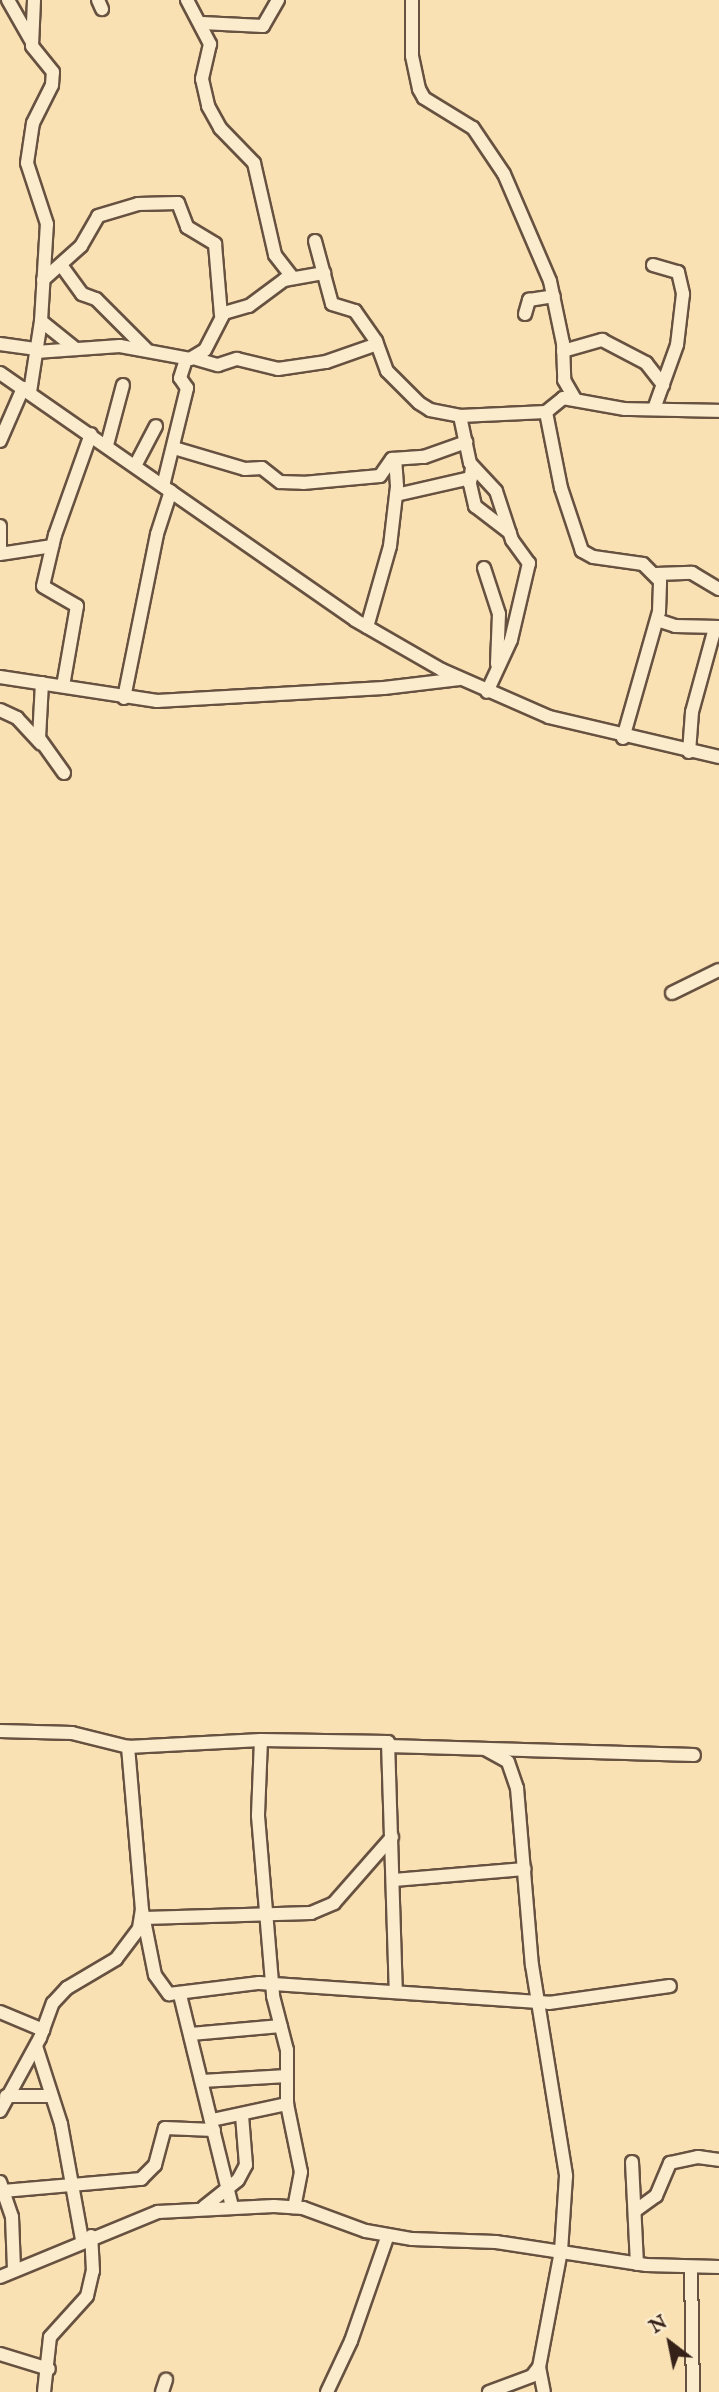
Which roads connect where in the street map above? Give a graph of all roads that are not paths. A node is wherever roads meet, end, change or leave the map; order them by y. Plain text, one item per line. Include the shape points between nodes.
1 (6, 0) edge
2 (34, 0) edge
3 (187, 0) edge
4 (278, 0) edge
5 (412, 0) edge
6 (0, 5) edge
7 (202, 23) junction
8 (32, 42) junction
9 (316, 241) dead end
10 (61, 265) junction
11 (653, 265) dead end
12 (324, 272) junction
13 (293, 278) junction
14 (43, 279) junction
15 (554, 296) junction
16 (525, 314) dead end
17 (221, 316) junction
18 (41, 321) junction
19 (0, 344) edge
20 (377, 344) junction
21 (76, 349) junction
22 (146, 349) junction
23 (36, 351) junction
24 (563, 351) junction
25 (190, 358) junction
26 (0, 373) edge
27 (123, 385) dead end
28 (663, 385) junction
29 (27, 390) junction
30 (575, 399) junction
31 (654, 409) junction
32 (719, 411) edge
33 (546, 412) junction
34 (460, 416) junction
35 (480, 416) junction
36 (156, 426) dead end
37 (90, 434) junction
38 (0, 442) edge
39 (107, 445) junction
40 (466, 447) junction
41 (174, 448) junction
42 (395, 459) junction
43 (135, 466) junction
44 (472, 472) junction
45 (167, 488) junction
46 (396, 495) junction
47 (0, 526) edge
48 (510, 533) junction
49 (52, 546) junction
50 (0, 553) edge
51 (484, 568) dead end
52 (656, 574) junction
53 (719, 589) edge
54 (657, 620) junction
55 (367, 627) junction
56 (717, 627) edge
57 (498, 671) junction
58 (0, 678) edge
59 (460, 679) junction
60 (43, 683) junction
61 (63, 686) junction
62 (487, 692) junction
63 (124, 698) junction
64 (0, 710) edge
65 (623, 738) junction
66 (42, 744) junction
67 (689, 752) junction
68 (719, 757) edge
69 (64, 773) dead end
70 (719, 970) edge
71 (672, 993) dead end
72 (0, 1731) edge
73 (261, 1740) junction
74 (388, 1746) junction
75 (128, 1747) junction
76 (485, 1749) junction
77 (694, 1755) dead end
78 (392, 1837) junction
79 (525, 1868) junction
80 (394, 1880) junction
81 (143, 1914) junction
82 (267, 1914) junction
83 (272, 1985) junction
84 (670, 1986) dead end
85 (396, 1992) junction
86 (180, 1995) junction
87 (541, 2003) junction
88 (0, 2012) edge
89 (281, 2026) junction
90 (43, 2031) junction
91 (191, 2034) junction
92 (36, 2046) junction
93 (287, 2076) junction
94 (218, 2080) junction
95 (202, 2081) junction
96 (6, 2096) junction
97 (51, 2096) junction
98 (207, 2101) junction
99 (288, 2104) junction
100 (0, 2111) edge
101 (242, 2115) junction
102 (213, 2125) junction
103 (719, 2160) edge
104 (632, 2162) dead end
105 (2, 2186) edge
106 (71, 2186) junction
107 (228, 2189) junction
108 (204, 2207) junction
109 (232, 2207) junction
110 (294, 2207) junction
111 (635, 2211) junction
112 (388, 2235) junction
113 (86, 2238) junction
114 (15, 2244) junction
115 (561, 2251) junction
116 (35, 2260) junction
117 (637, 2264) junction
118 (719, 2267) edge
119 (691, 2268) junction
120 (14, 2270) junction
121 (0, 2277) edge
122 (0, 2354) edge
123 (539, 2367) junction
124 (49, 2369) junction
125 (44, 2392) edge
126 (327, 2392) edge
127 (489, 2392) edge
128 (544, 2392) edge
129 (693, 2392) edge

1 - 6 street
1 - 8 street
2 - 8 street
3 - 7 street
4 - 7 street via 264,26
5 - 15 street via 412,56 419,89 424,98 472,128 489,149 504,174
7 - 13 street via 210,44 202,79 208,106 220,128 254,163 275,256
8 - 14 street via 34,53 53,72 52,85 33,123 27,163 47,224
9 - 12 street
10 - 14 street
10 - 17 street via 81,246 98,216 138,204 178,203 187,228 215,244
10 - 22 street via 82,294 96,299
11 - 28 street via 674,268 683,281 677,345
12 - 13 street
12 - 20 street via 332,303 355,311
13 - 17 street via 249,306
14 - 18 street
15 - 16 street via 529,300
15 - 24 street
17 - 25 street via 205,350
18 - 21 street
18 - 23 street
19 - 23 street
20 - 25 street via 326,362 278,369 237,359 218,365
20 - 34 street via 387,371 408,394 430,410
21 - 22 street
21 - 23 street
22 - 25 street
23 - 29 street
24 - 28 street via 602,340 646,363
24 - 30 street via 564,380
25 - 41 street via 180,378 187,388
26 - 29 street
27 - 39 street
28 - 31 street
29 - 37 street
29 - 38 street
30 - 31 street
30 - 33 street via 555,401
31 - 32 street
33 - 35 street
33 - 52 street via 561,488 582,551 593,557 643,564
34 - 35 street
34 - 40 street
35 - 40 street
36 - 43 street
37 - 39 street
37 - 49 street
39 - 43 street
40 - 42 street
40 - 44 street
41 - 42 street via 245,469 261,468 290,483 380,476
41 - 45 street
42 - 46 street
43 - 45 street
44 - 46 street
44 - 48 street via 496,491
44 - 48 street via 472,496 481,514
45 - 55 street
45 - 63 street
46 - 55 street via 390,546
47 - 50 street
48 - 57 street via 529,563 511,640
49 - 50 street
49 - 61 street via 44,588 77,606
51 - 57 street via 499,614
52 - 53 street via 692,573
52 - 54 street via 661,594
54 - 56 street via 676,626
54 - 65 street
55 - 59 street
56 - 67 street via 692,712
57 - 62 street
58 - 60 street
59 - 62 street
59 - 63 street via 191,699
60 - 61 street
60 - 66 street via 38,727
61 - 63 street
62 - 65 street via 549,717
64 - 66 street via 17,718
65 - 67 street
66 - 69 street
67 - 68 street
70 - 71 street
72 - 75 street via 72,1733
73 - 74 street
73 - 75 street
73 - 82 street via 258,1816
74 - 76 street
74 - 78 street
75 - 81 street
76 - 77 street
76 - 79 street via 508,1762 514,1773
78 - 80 street
78 - 82 street via 334,1903 311,1913
79 - 80 street
79 - 87 street via 532,1965
80 - 85 street
81 - 82 street
81 - 86 street via 159,1986
81 - 90 street via 139,1928 116,1959 67,1988 48,2010
82 - 83 street
83 - 85 street
83 - 86 street via 245,1984
83 - 89 street
84 - 87 street
85 - 87 street
86 - 91 street
87 - 115 street via 566,2176
88 - 90 street
89 - 91 street
89 - 93 street
90 - 92 street
91 - 95 street
92 - 96 street
92 - 97 street
93 - 94 street
93 - 99 street
94 - 95 street
94 - 98 street
95 - 98 street
96 - 97 street
96 - 100 street
97 - 106 street via 69,2157
98 - 102 street
99 - 101 street
99 - 110 street via 301,2172
101 - 102 street
101 - 107 street via 246,2165
102 - 106 street via 167,2127 155,2165 146,2177
102 - 107 street
103 - 111 street via 698,2157 670,2164 659,2192
104 - 111 street
105 - 106 street
105 - 114 street
106 - 113 street
107 - 108 street
107 - 109 street
108 - 109 street
108 - 113 street via 158,2212
109 - 110 street
110 - 112 street
111 - 117 street
112 - 115 street
112 - 126 street via 351,2341
113 - 116 street
113 - 124 street via 93,2271 87,2296 50,2337
114 - 116 street
114 - 120 street
115 - 117 street
115 - 123 street
116 - 120 street
117 - 119 street
118 - 119 street
119 - 129 street
120 - 121 street
122 - 124 street
123 - 127 street via 532,2376
123 - 128 street
124 - 125 street

